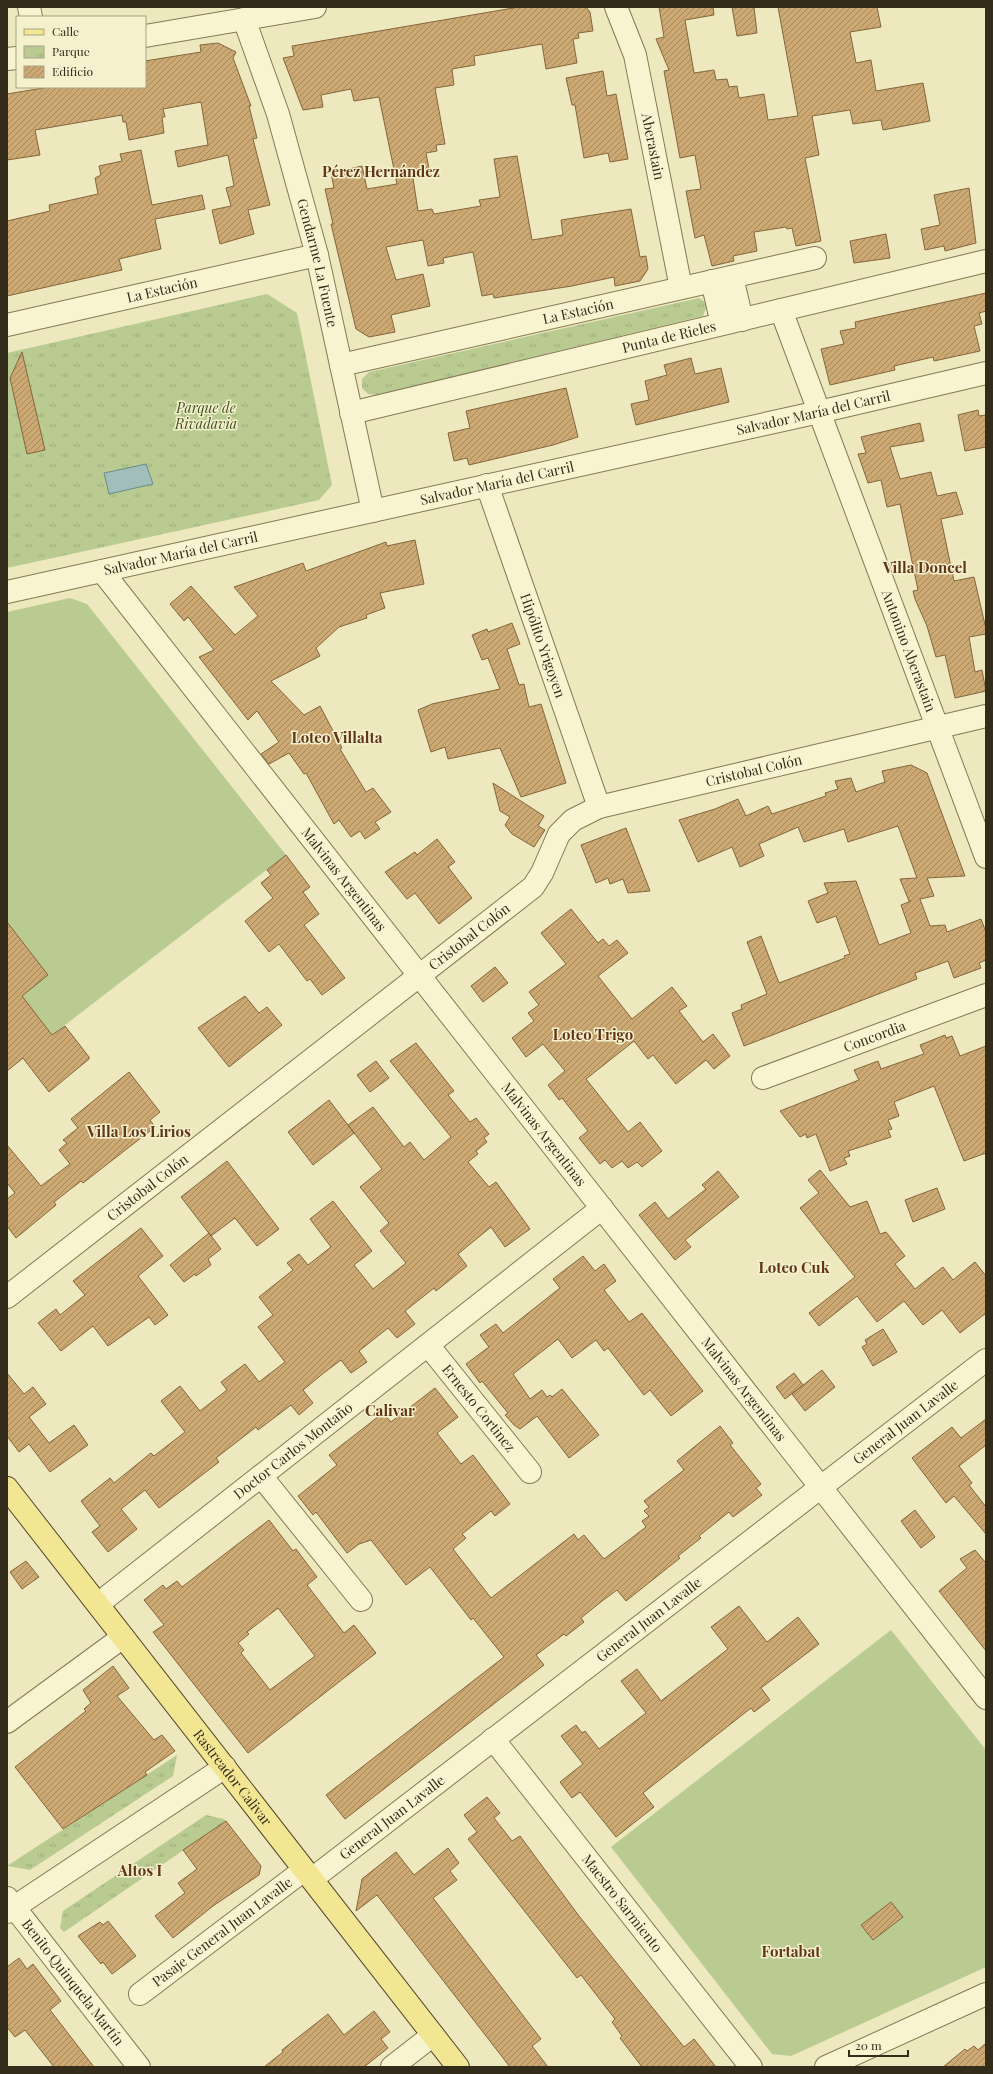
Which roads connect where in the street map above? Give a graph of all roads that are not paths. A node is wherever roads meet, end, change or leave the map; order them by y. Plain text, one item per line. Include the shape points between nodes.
1 (315, 7) edge
2 (616, 7) edge
3 (244, 19) junction
4 (146, 36) edge
5 (317, 255) junction
6 (815, 258) dead end
7 (986, 261) edge
8 (722, 279) junction
9 (681, 288) junction
10 (781, 310) junction
11 (732, 322) junction
12 (7, 325) edge
13 (341, 365) junction
14 (986, 373) edge
15 (819, 412) junction
16 (351, 413) junction
17 (486, 485) junction
18 (373, 511) junction
19 (102, 571) junction
20 (7, 592) edge
21 (986, 716) edge
22 (938, 728) junction
23 (599, 807) junction
24 (986, 856) edge
25 (419, 975) junction
26 (986, 995) edge
27 (763, 1078) dead end
28 (602, 1208) junction
29 (7, 1297) edge
30 (428, 1345) junction
31 (986, 1360) edge
32 (530, 1472) dead end
33 (261, 1476) junction
34 (821, 1487) junction
35 (7, 1488) edge
36 (361, 1600) dead end
37 (98, 1604) junction
38 (123, 1637) junction
39 (986, 1698) edge
40 (7, 1722) edge
41 (493, 1739) junction
42 (224, 1767) junction
43 (308, 1874) junction
44 (9, 1906) edge
45 (140, 1994) dead end
46 (986, 1994) edge
47 (433, 2035) junction
48 (139, 2067) edge
49 (392, 2067) edge
50 (458, 2067) edge
51 (751, 2067) edge
52 (826, 2067) edge

1 - 3 street
2 - 9 street, Aberastain via 635,55
3 - 4 street
3 - 5 street, Gendarme La Fuente via 278,114
5 - 12 street, La Estación
5 - 13 street, Gendarme La Fuente
6 - 8 street, La Estación
7 - 10 street, Punta de Rieles
8 - 9 street, La Estación
8 - 11 street
9 - 13 street, La Estación
10 - 11 street, Punta de Rieles
10 - 15 street, Antonino Aberastain
11 - 16 street, Punta de Rieles
13 - 16 street, Gendarme La Fuente
14 - 15 street, Salvador María del Carril
15 - 17 street, Salvador María del Carril
15 - 22 street, Antonino Aberastain
16 - 18 street, Gendarme La Fuente
17 - 18 street, Salvador María del Carril
17 - 23 street, Hipólito Yrigoyen
18 - 19 street, Salvador María del Carril
19 - 20 street, Salvador María del Carril
19 - 25 street, Malvinas Argentinas
21 - 22 street, Cristobal Colón
22 - 23 street, Cristobal Colón
22 - 24 street, Antonino Aberastain
23 - 25 street, Cristobal Colón via 573,820 559,834 542,873 533,886
25 - 28 street, Malvinas Argentinas
25 - 29 street, Cristobal Colón
26 - 27 street, Concordia
28 - 30 street, Doctor Carlos Montaño
28 - 34 street, Malvinas Argentinas
30 - 32 street, Ernesto Cortinez
30 - 33 street, Doctor Carlos Montaño
31 - 34 street, General Juan Lavalle
33 - 36 street
33 - 37 street, Doctor Carlos Montaño
34 - 39 street, Malvinas Argentinas
34 - 41 street, General Juan Lavalle
35 - 37 main road, Rastreador Calivar
37 - 38 main road, Rastreador Calivar
38 - 40 street
38 - 42 main road, Rastreador Calivar
41 - 43 street, General Juan Lavalle
41 - 51 street, Maestro Sarmiento
42 - 43 main road, Rastreador Calivar
42 - 44 street
43 - 45 street, Pasaje General Juan Lavalle
43 - 47 main road, Rastreador Calivar
44 - 48 street, Benito Quinquela Martín
46 - 52 street
47 - 49 street
47 - 50 main road, Rastreador Calivar

